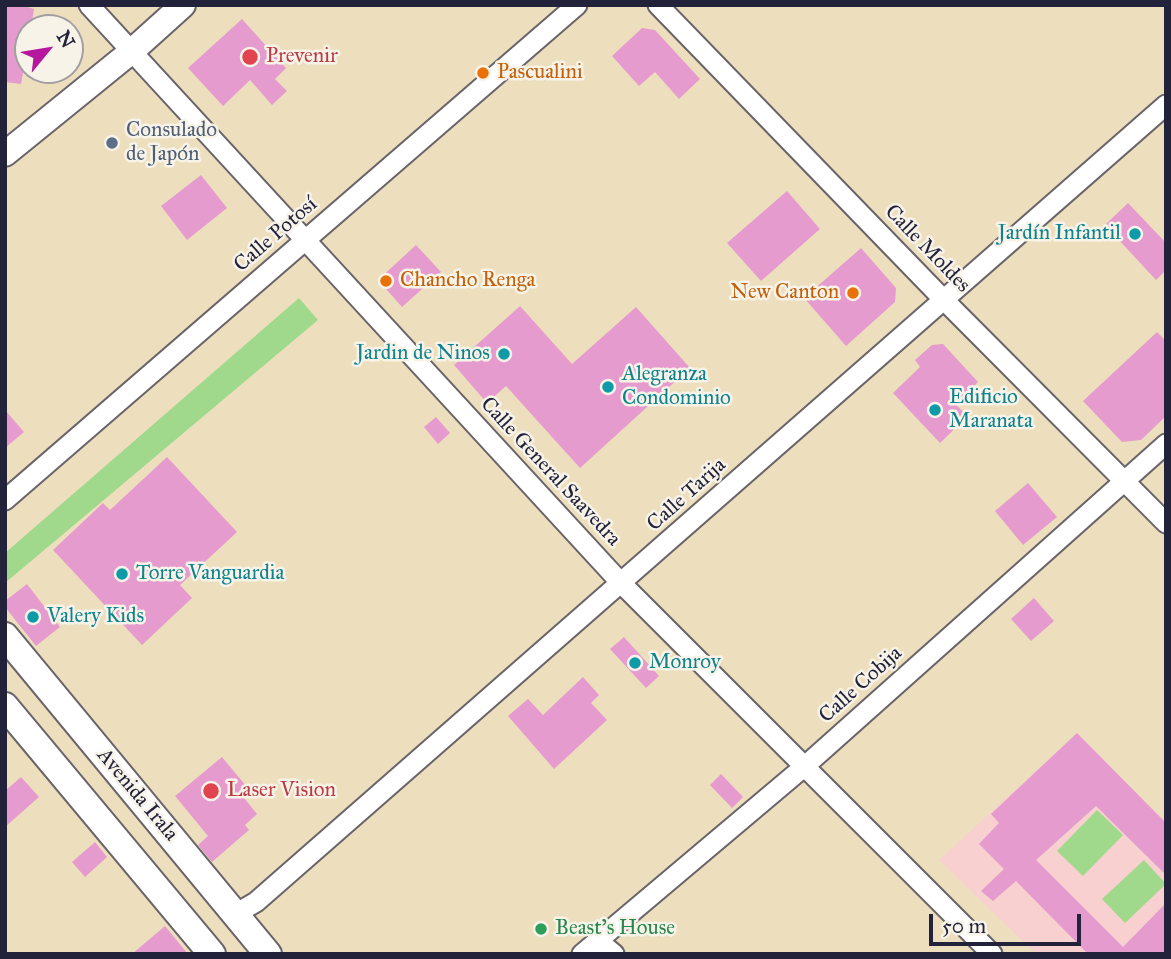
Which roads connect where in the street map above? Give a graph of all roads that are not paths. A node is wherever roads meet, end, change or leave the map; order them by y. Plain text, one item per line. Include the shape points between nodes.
1 (89, 5) edge
2 (183, 5) edge
3 (577, 5) edge
4 (658, 5) edge
5 (132, 51) junction
6 (1166, 105) edge
7 (5, 154) edge
8 (305, 240) junction
9 (943, 299) junction
10 (1166, 444) edge
11 (1124, 481) junction
12 (5, 500) edge
13 (1166, 523) edge
14 (621, 583) junction
15 (5, 636) edge
16 (5, 706) edge
17 (805, 766) junction
18 (233, 911) junction
19 (597, 940) junction
20 (202, 948) edge
21 (268, 954) edge
22 (582, 954) edge
23 (614, 954) edge
24 (992, 954) edge

1 - 5 street, Calle General Saavedra
2 - 5 street
3 - 8 street, Calle Potosí
4 - 9 street, Calle Moldes
5 - 7 street
5 - 8 street, Calle General Saavedra
6 - 9 street, Calle Tarija
8 - 12 street, Calle Potosí
8 - 14 street, Calle General Saavedra
9 - 11 street, Calle Moldes
9 - 14 street, Calle Tarija
10 - 11 street, Calle Cobija
11 - 13 street, Calle Moldes
11 - 17 street, Calle Cobija
14 - 17 street, Calle General Saavedra
14 - 18 street, Calle Tarija via 256,902
15 - 18 main road, Avenida Irala
16 - 20 main road, Avenida Irala
17 - 19 street, Calle Cobija
17 - 24 street, Calle General Saavedra
18 - 21 main road, Avenida Irala
19 - 22 street, Calle Cobija
19 - 23 street

